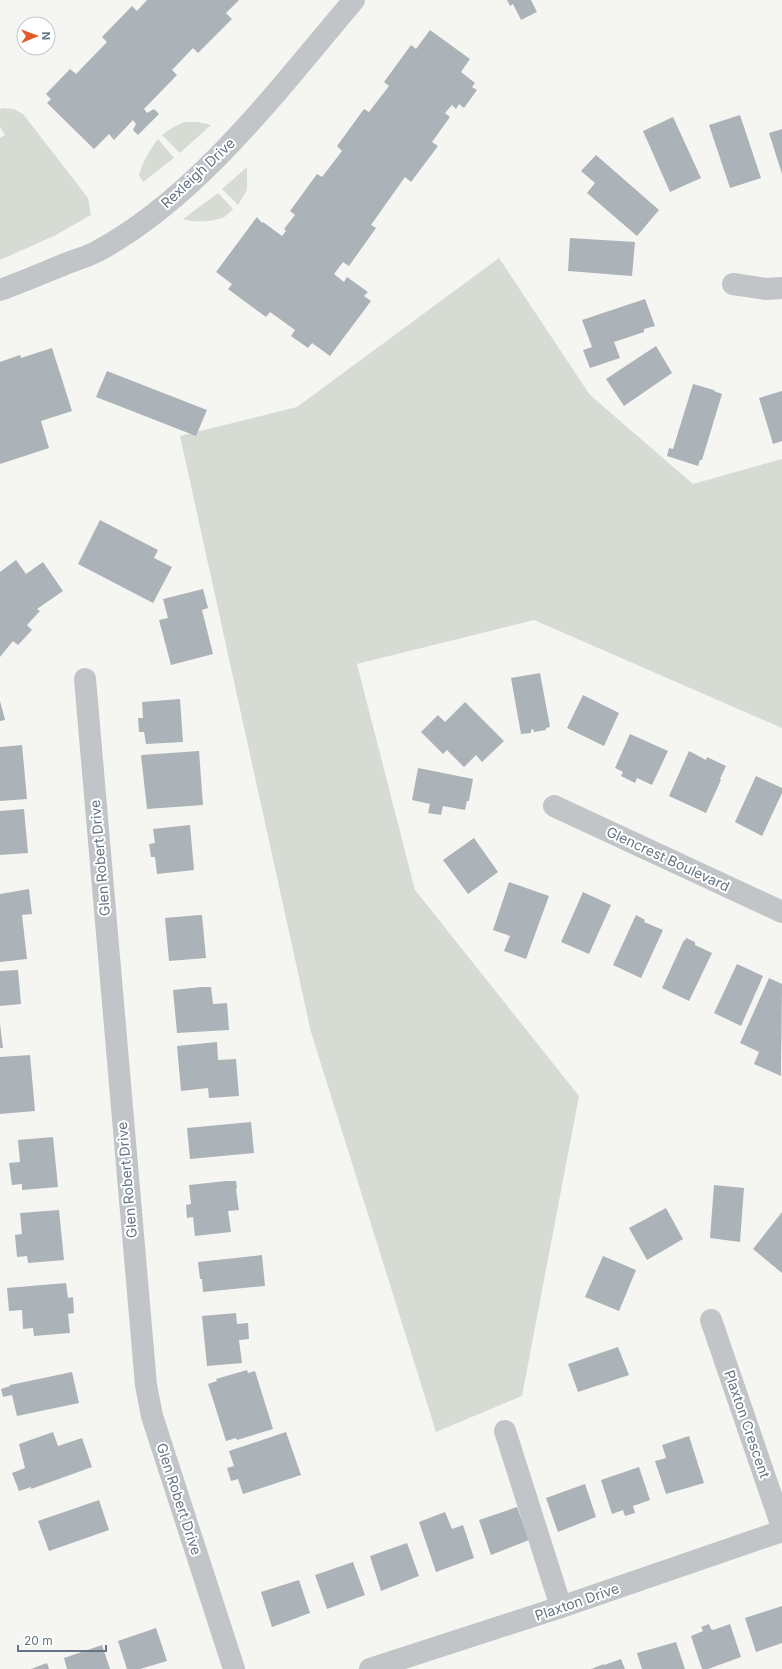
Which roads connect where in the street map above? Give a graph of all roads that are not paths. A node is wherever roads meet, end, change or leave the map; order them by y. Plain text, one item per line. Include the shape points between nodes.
1 (354, 0) edge
2 (733, 284) dead end
3 (782, 288) edge
4 (0, 290) edge
5 (85, 679) dead end
6 (554, 806) dead end
7 (782, 912) edge
8 (711, 1320) dead end
9 (505, 1432) dead end
10 (782, 1527) edge
11 (782, 1531) edge
12 (562, 1607) junction
13 (234, 1669) edge
14 (370, 1669) edge

1 - 4 street, Rexleigh Drive via 244,129 156,212 95,252
2 - 3 street via 766,289
5 - 13 street, Glen Robert Drive via 146,1385 152,1416
6 - 7 street, Glencrest Boulevard
8 - 10 street, Plaxton Crescent
9 - 12 street
11 - 12 street, Plaxton Drive
12 - 14 street, Plaxton Drive

